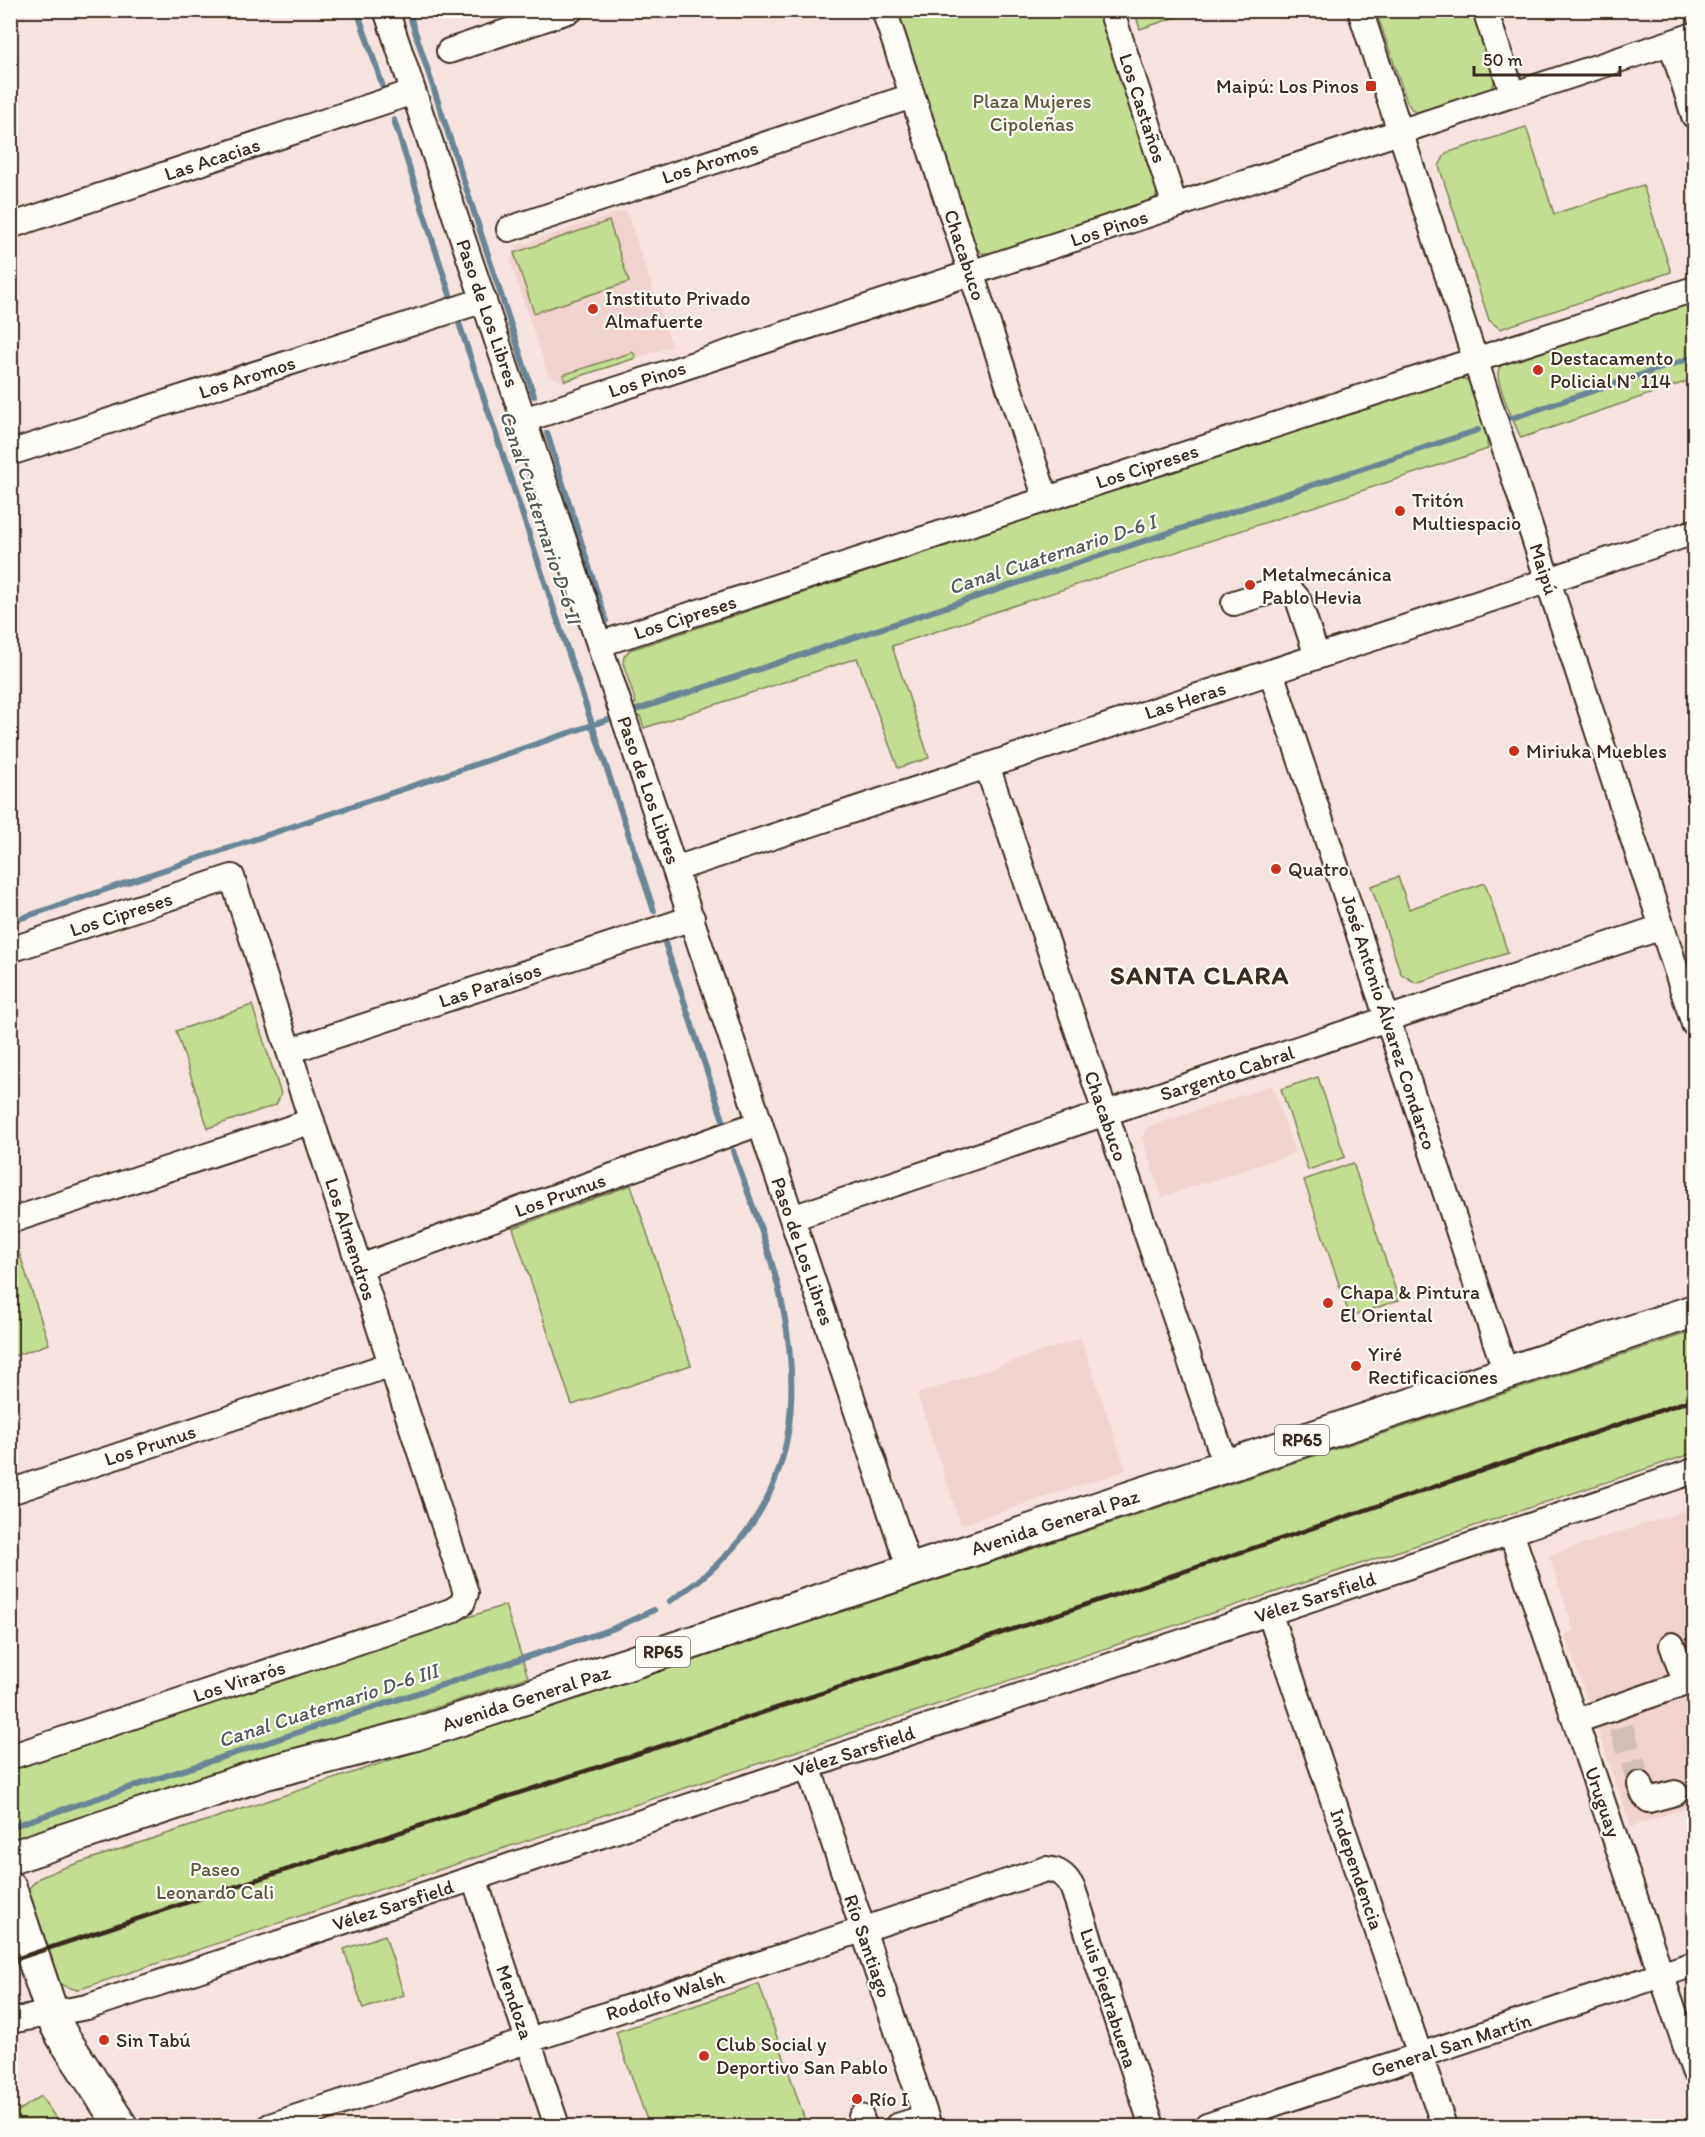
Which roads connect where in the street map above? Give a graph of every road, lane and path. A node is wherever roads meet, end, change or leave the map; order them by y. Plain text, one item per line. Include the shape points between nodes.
1 (386, 10) edge
2 (571, 10) edge
3 (884, 10) edge
4 (1111, 10) edge
5 (1360, 10) edge
6 (1485, 10) edge
7 (1695, 35) edge
8 (1671, 43) junction
9 (449, 51) dead end
10 (413, 92) junction
11 (1513, 95) junction
12 (912, 96) junction
13 (1695, 116) edge
14 (1400, 133) junction
15 (1175, 207) junction
16 (10, 226) edge
17 (509, 229) dead end
18 (971, 273) junction
19 (1695, 289) edge
20 (484, 300) junction
21 (1475, 359) junction
22 (524, 420) junction
23 (10, 453) edge
24 (1046, 499) junction
25 (1695, 532) edge
26 (1548, 580) junction
27 (1234, 603) dead end
28 (600, 644) junction
29 (1317, 656) junction
30 (1271, 672) junction
31 (987, 766) junction
32 (675, 869) junction
33 (232, 877) joint
34 (692, 918) junction
35 (1662, 927) junction
36 (10, 951) edge
37 (1388, 1019) junction
38 (1695, 1024) edge
39 (289, 1051) junction
40 (1105, 1113) junction
41 (312, 1121) junction
42 (760, 1123) junction
43 (792, 1218) junction
44 (10, 1221) edge
45 (360, 1267) junction
46 (1695, 1311) edge
47 (392, 1364) junction
48 (1506, 1373) junction
49 (1226, 1466) junction
50 (1695, 1471) edge
51 (10, 1492) edge
52 (1511, 1532) junction
53 (910, 1570) junction
54 (464, 1601) joint
55 (1269, 1612) junction
56 (1672, 1645) dead end
57 (1576, 1721) junction
58 (416, 1734) junction
59 (10, 1757) edge
60 (808, 1766) junction
61 (1640, 1784) tunnel mouth
62 (1675, 1793) dead end
63 (10, 1858) edge
64 (1060, 1873) joint
65 (474, 1878) junction
66 (10, 1880) edge
67 (10, 1888) edge
68 (863, 1929) junction
69 (10, 1949) edge
70 (1695, 1964) edge
71 (1662, 1975) junction
72 (32, 2017) edge
73 (528, 2041) junction
74 (1420, 2055) junction
75 (1695, 2071) edge
76 (927, 2122) edge
77 (95, 2127) edge
78 (121, 2127) edge
79 (270, 2127) edge
80 (557, 2127) edge
81 (897, 2127) edge
82 (1152, 2127) edge
83 (1207, 2127) edge
84 (1444, 2127) edge

1 - 10 street, Paso de Los Libres
2 - 9 street
3 - 12 street, Chacabuco
4 - 15 street, Los Castaños
5 - 14 street, Maipú
6 - 11 street
7 - 8 street, Los Pinos
8 - 11 street, Los Pinos
8 - 13 street
10 - 16 street, Las Acacias
10 - 20 street, Paso de Los Libres
11 - 14 street, Los Pinos
12 - 17 street, Los Aromos
12 - 18 street, Chacabuco
14 - 15 street, Los Pinos
14 - 21 street, Maipú
15 - 18 street, Los Pinos
18 - 22 street, Los Pinos
18 - 24 street, Chacabuco
19 - 21 street, Los Cipreses
20 - 22 street, Paso de Los Libres
20 - 23 street, Los Aromos
21 - 24 street, Los Cipreses
21 - 26 street, Maipú
22 - 28 street, Paso de Los Libres
24 - 28 street, Los Cipreses
25 - 26 street, Las Heras
26 - 29 street, Las Heras
26 - 35 street, Maipú
27 - 29 street via 1275,590 1291,591 1298,599
28 - 32 street, Paso de Los Libres
29 - 30 street, Las Heras
30 - 31 street, Las Heras
30 - 37 street, José Antonio Álvarez Condarco
31 - 32 street, Las Heras
31 - 40 street, Chacabuco
32 - 34 street, Paso de Los Libres
33 - 36 street, Los Cipreses
33 - 39 street, Los Almendros
34 - 39 street, Las Paraísos
34 - 42 street, Paso de Los Libres
35 - 37 street, Sargento Cabral
35 - 38 street, Maipú
37 - 40 street, Sargento Cabral
37 - 48 street, José Antonio Álvarez Condarco
39 - 41 street, Los Almendros
40 - 43 street, Sargento Cabral
40 - 49 street, Chacabuco
41 - 44 street
41 - 45 street, Los Almendros
42 - 43 street, Paso de Los Libres
42 - 45 street, Los Prunus
43 - 53 street, Paso de Los Libres
45 - 47 street, Los Almendros
46 - 48 main road, Avenida General Paz / RP65
47 - 51 street, Los Prunus
47 - 54 street, Los Almendros via 465,1585
48 - 49 main road, Avenida General Paz / RP65
49 - 53 main road, Avenida General Paz / RP65
50 - 52 street, Vélez Sarsfield
52 - 55 street, Vélez Sarsfield
52 - 57 street, Uruguay
53 - 58 main road, Avenida General Paz / RP65
54 - 59 street, Los Virarós via 451,1611
55 - 60 street, Vélez Sarsfield
55 - 74 street, Independencia
56 - 57 street via 1683,1684 1617,1718
57 - 71 street, Uruguay
58 - 63 main road, Avenida General Paz / RP65 via 266,1773
58 - 66 main road, Avenida General Paz / RP65 via 288,1787
60 - 65 street, Vélez Sarsfield
60 - 68 street, Río Santiago
61 - 62 street via 1649,1800
64 - 68 street, Rodolfo Walsh via 1039,1870
64 - 82 street, Luis Piedrabuena via 1073,1889
65 - 72 street, Vélez Sarsfield via 87,2007
65 - 73 street, Mendoza
67 - 72 main road
68 - 73 street, Rodolfo Walsh
68 - 76 street, Río Santiago
69 - 72 main road
70 - 71 street, General San Martín
71 - 74 street, General San Martín
71 - 75 street, Uruguay
72 - 77 main road via 45,2049
72 - 78 main road via 63,2037
73 - 79 street, Rodolfo Walsh
73 - 80 street, Mendoza
74 - 83 street, General San Martín
74 - 84 street, Independencia
76 - 81 street

